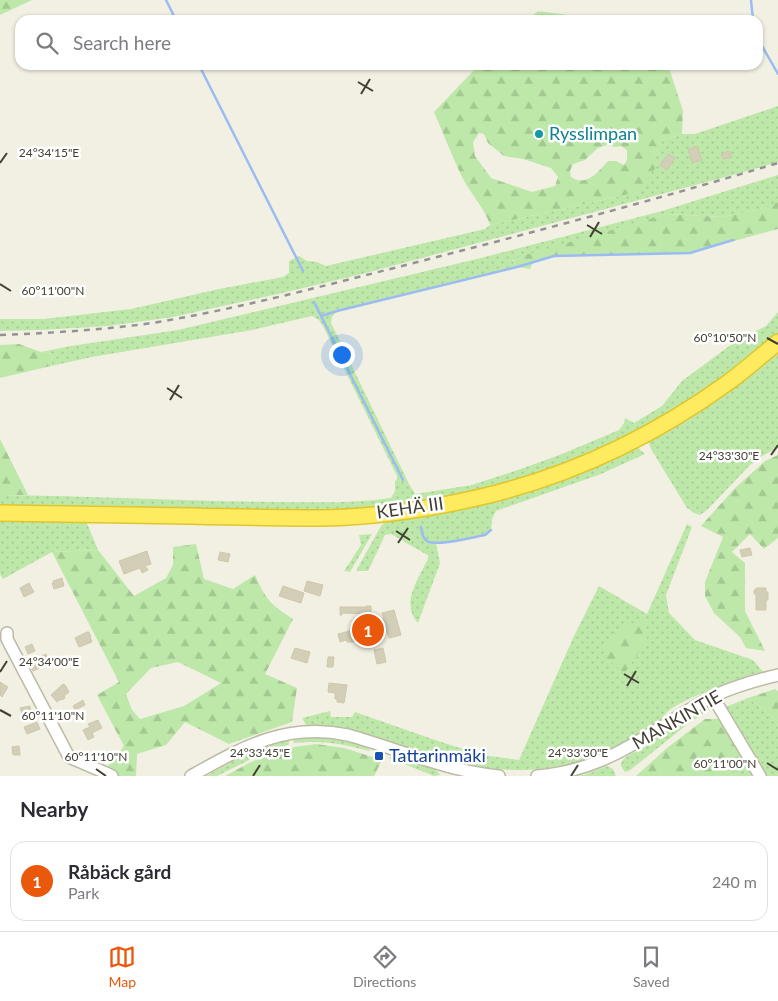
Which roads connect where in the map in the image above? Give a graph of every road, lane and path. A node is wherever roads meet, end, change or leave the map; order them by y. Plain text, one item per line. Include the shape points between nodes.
1 (778, 342) edge
2 (0, 513) edge
3 (6, 634) dead end
4 (778, 675) edge
5 (713, 697) junction
6 (112, 776) edge
7 (191, 776) edge
8 (499, 776) edge
9 (537, 776) edge
10 (760, 776) edge

1 - 2 highway, KEHÄ III via 726,384 641,436 583,464 488,495 380,514 323,518
3 - 6 street via 69,758
4 - 5 street, MANKINTIE
5 - 9 street, MANKINTIE via 598,763
5 - 10 street
7 - 8 street via 266,739 301,732 331,731 445,766

